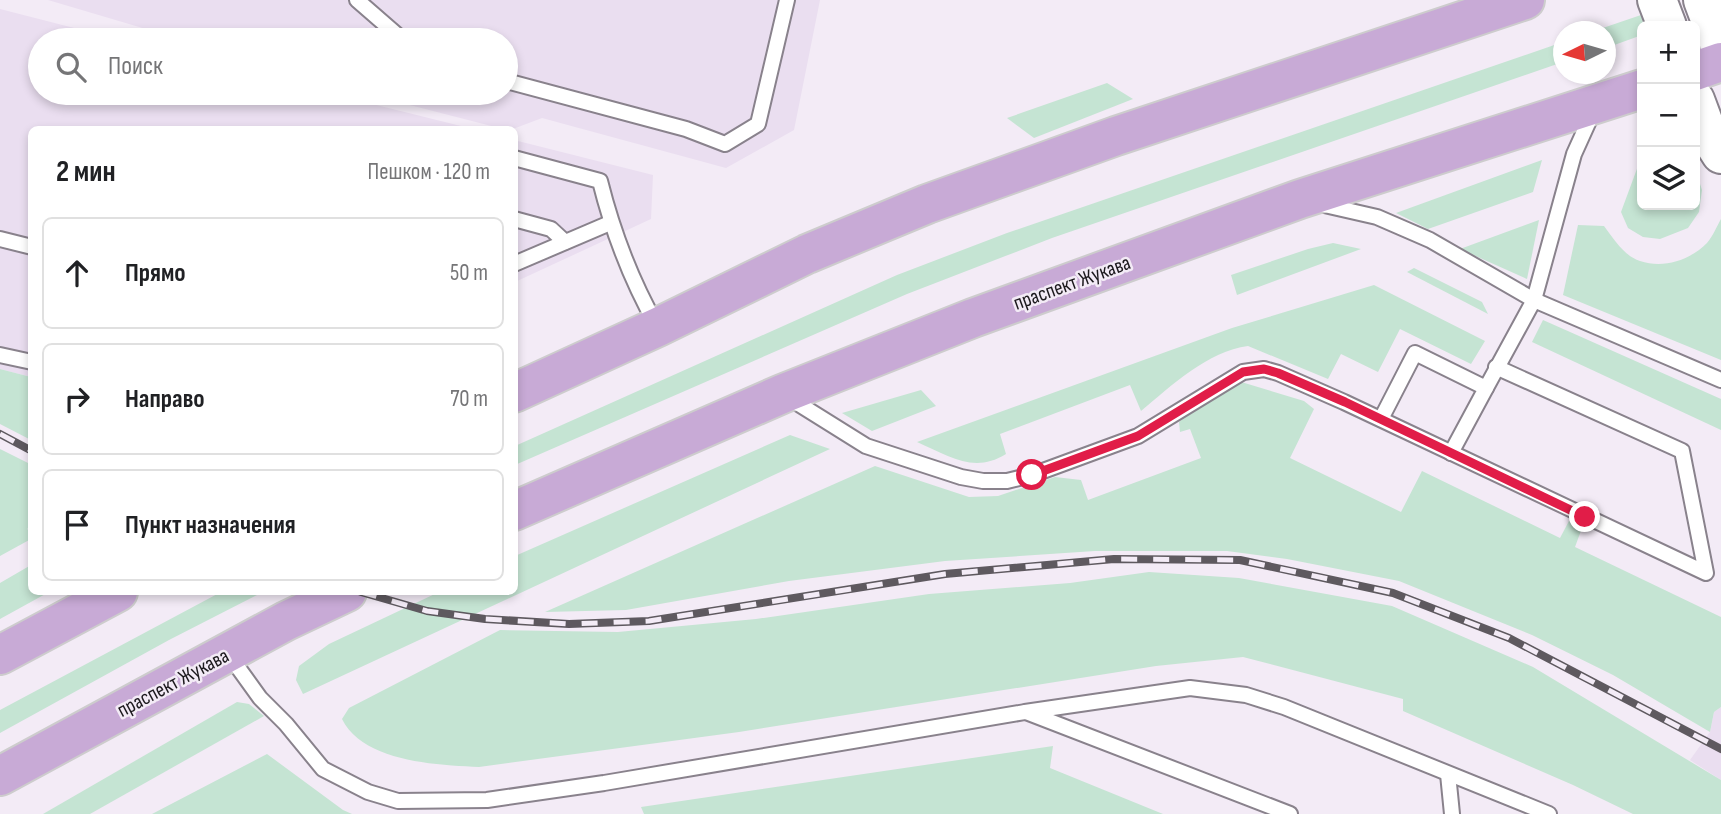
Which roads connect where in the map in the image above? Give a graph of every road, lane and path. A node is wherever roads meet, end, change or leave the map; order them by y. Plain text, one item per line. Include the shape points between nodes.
1 (357, 0) edge
2 (787, 0) edge
3 (1525, 0) edge
4 (1657, 0) edge
5 (1703, 0) edge
6 (1665, 21) edge
7 (389, 28) edge
8 (1721, 48) edge
9 (1721, 62) edge
10 (1700, 69) edge
11 (518, 83) edge
12 (1637, 91) edge
13 (1597, 104) junction
14 (1700, 113) edge
15 (1721, 154) edge
16 (518, 159) edge
17 (1300, 199) junction
18 (518, 220) edge
19 (610, 223) junction
20 (0, 239) edge
21 (565, 242) junction
22 (28, 246) edge
23 (518, 262) edge
24 (1534, 300) junction
25 (658, 327) junction
26 (0, 355) edge
27 (28, 361) edge
28 (1496, 367) junction
29 (1721, 380) edge
30 (1486, 388) junction
31 (518, 391) edge
32 (782, 394) junction
33 (1381, 419) junction
34 (1451, 453) junction
35 (519, 497) edge
36 (112, 595) edge
37 (341, 595) edge
38 (228, 654) junction
39 (0, 655) edge
40 (1025, 712) junction
41 (1448, 774) junction
42 (0, 776) edge
43 (1290, 814) edge
44 (1452, 814) edge
45 (1549, 814) edge

1 - 7 lane
2 - 11 lane via 758,124 725,144 687,129
3 - 25 main road via 927,204 807,254
4 - 6 main road
5 - 8 main road
9 - 10 main road
12 - 13 main road, праспект Жукава
13 - 17 main road, праспект Жукава
13 - 24 lane via 1574,154
14 - 15 main road
16 - 19 lane via 600,181
17 - 24 lane via 1377,217 1430,240
17 - 32 main road, праспект Жукава via 973,318
18 - 21 lane via 551,229
19 - 21 lane
19 - 25 lane
20 - 22 lane
21 - 23 lane
24 - 28 lane
24 - 29 lane
25 - 31 main road
26 - 27 lane
28 - 30 lane
28 - 34 lane via 1682,452 1706,573
30 - 33 lane via 1415,353
30 - 34 lane
32 - 33 lane via 866,446 983,481 1032,475 1138,436 1243,372 1264,369 1278,373
32 - 35 main road, праспект Жукава
33 - 34 lane
36 - 39 main road
37 - 38 main road, праспект Жукава
38 - 40 lane via 323,769 398,801 487,800
38 - 42 main road, праспект Жукава
40 - 41 lane via 1190,688 1246,695
40 - 43 lane
41 - 44 lane
41 - 45 lane

